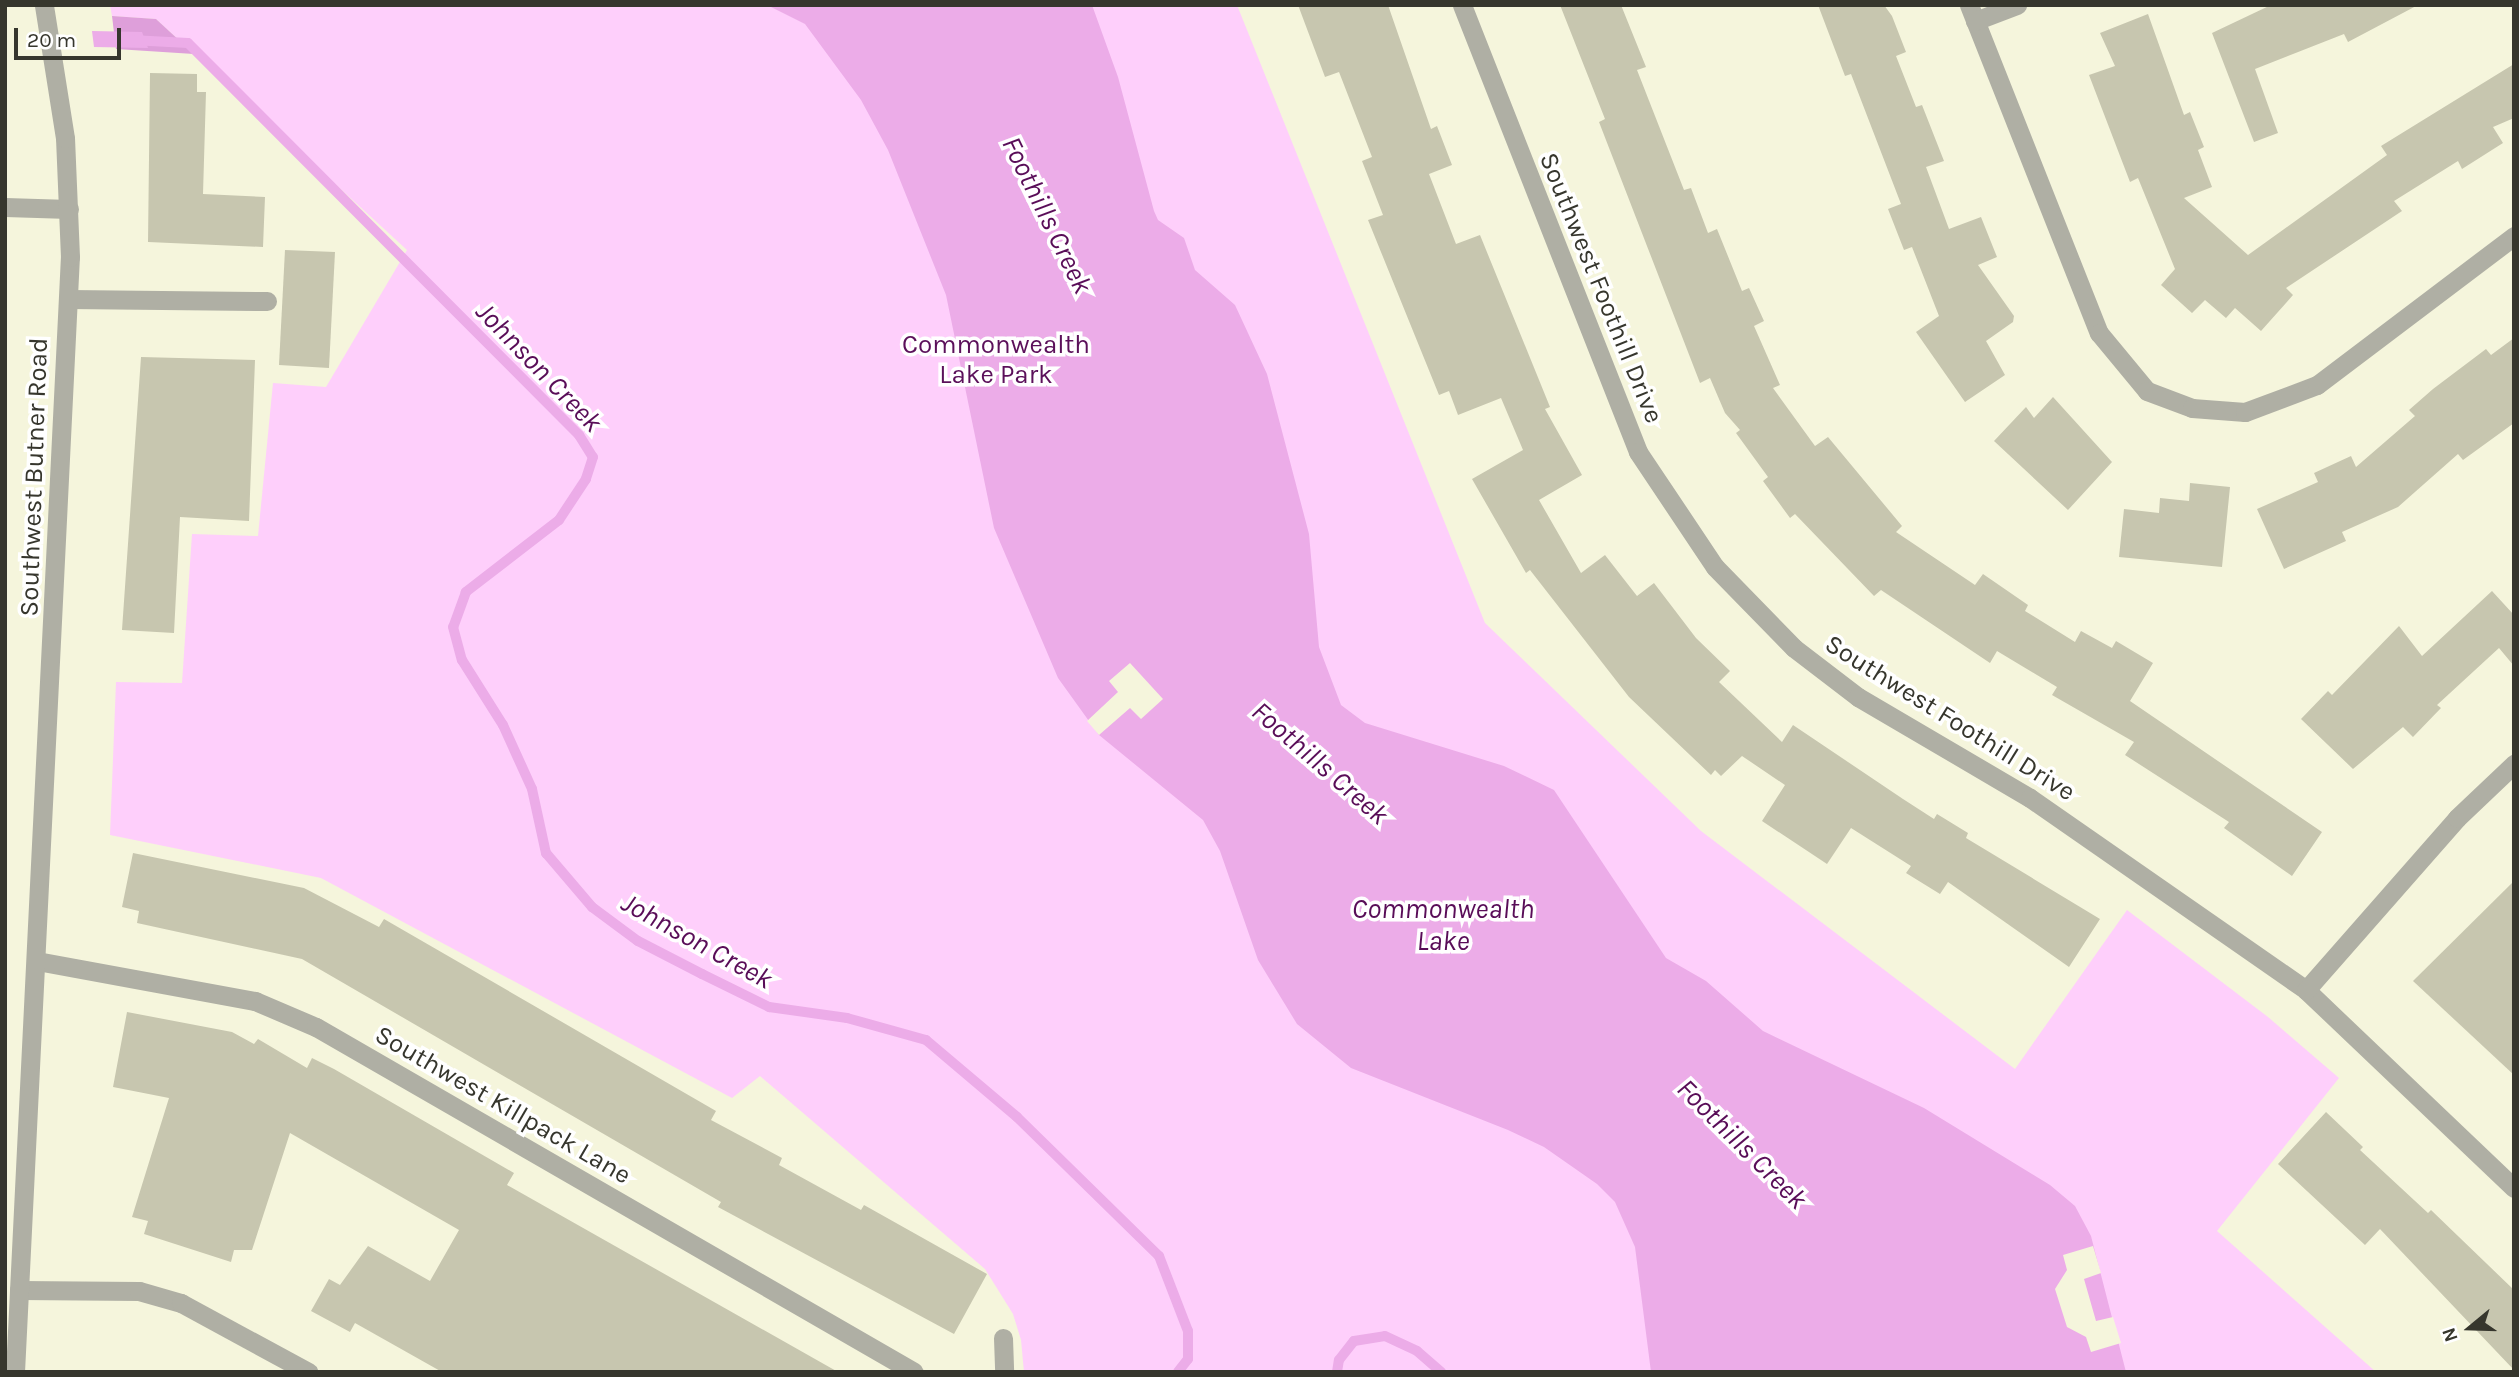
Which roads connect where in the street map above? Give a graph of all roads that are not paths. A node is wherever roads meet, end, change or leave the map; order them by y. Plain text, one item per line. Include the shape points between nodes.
1 (44, 5) edge
2 (1462, 5) edge
3 (2017, 5) edge
4 (1972, 13) edge
5 (5, 207) edge
6 (69, 209) junction
7 (2514, 236) edge
8 (68, 299) junction
9 (267, 301) dead end
10 (2514, 764) edge
11 (37, 961) junction
12 (2306, 990) junction
13 (2514, 1188) edge
14 (19, 1290) junction
15 (1003, 1338) dead end
16 (15, 1372) edge
17 (308, 1372) edge
18 (914, 1372) edge
19 (1004, 1372) edge

1 - 6 street, Southwest Butner Road via 65,138
2 - 12 street, Southwest Foothill Drive via 1638,452 1715,567 1794,648 1858,697 2030,798
3 - 4 street
4 - 7 street via 2099,332 2147,391 2192,408 2245,412 2317,385
5 - 6 street
6 - 8 street, Southwest Butner Road
8 - 9 street
8 - 11 street, Southwest Butner Road
10 - 12 street via 2457,818
11 - 14 street, Southwest Butner Road
11 - 18 street, Southwest Killpack Lane via 229,995 316,1027
12 - 13 street, Southwest Foothill Drive
14 - 16 street, Southwest Butner Road
14 - 17 street via 139,1292 181,1303
15 - 19 street

